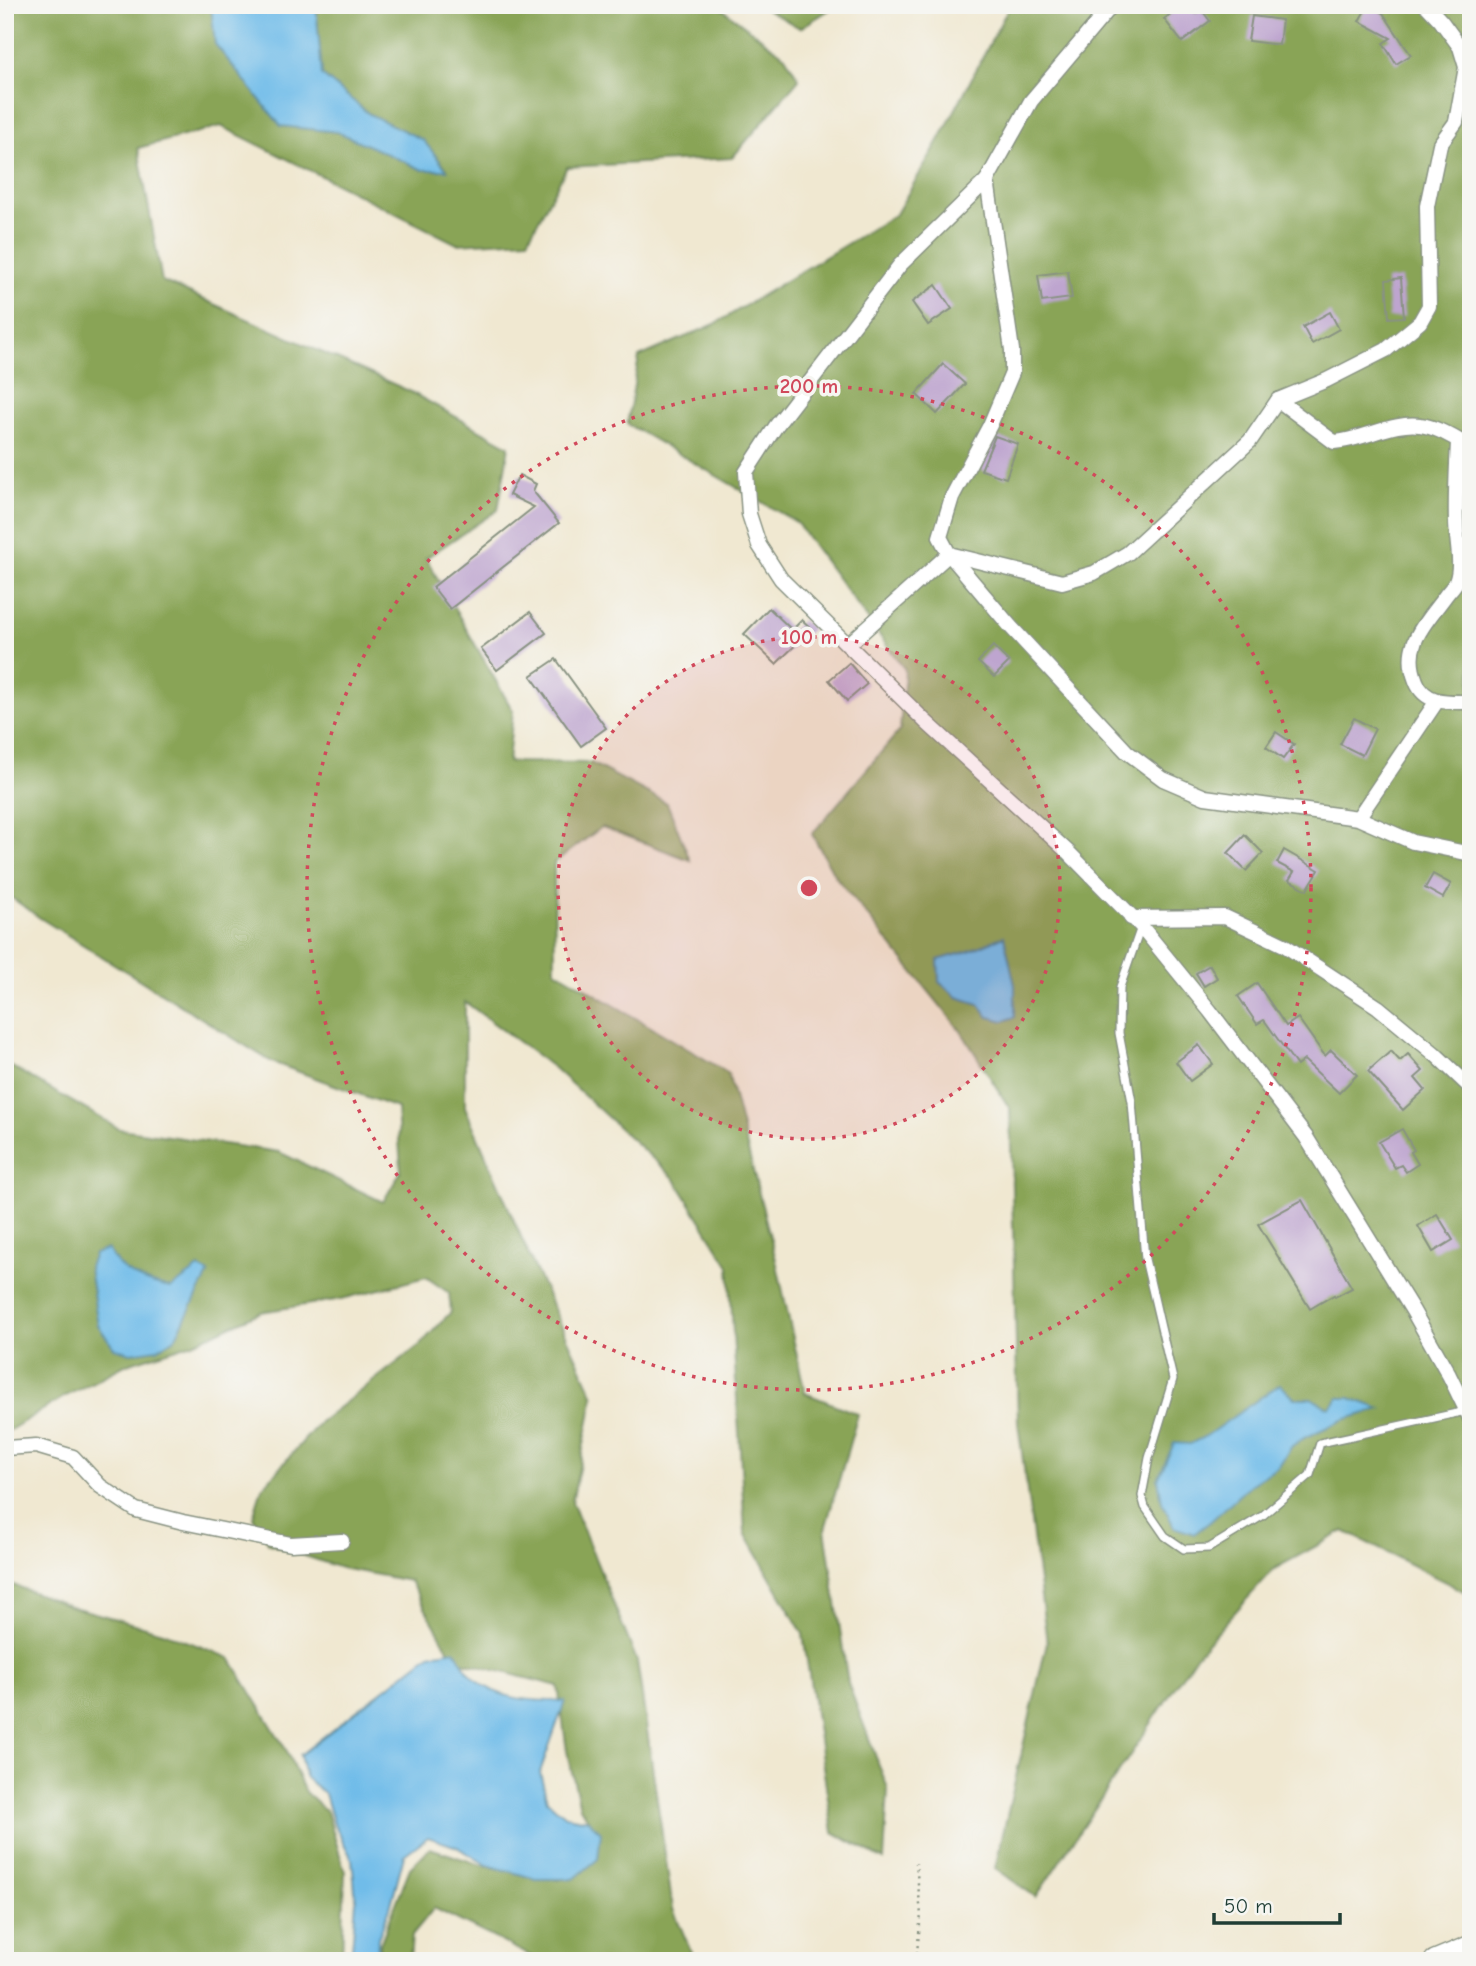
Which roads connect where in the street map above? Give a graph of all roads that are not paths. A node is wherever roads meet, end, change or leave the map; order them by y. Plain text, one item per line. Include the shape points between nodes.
1 (1112, 5) edge
2 (1426, 5) edge
3 (987, 180) junction
4 (1278, 400) junction
5 (1464, 444) edge
6 (948, 554) junction
7 (848, 645) junction
8 (1437, 701) junction
9 (1471, 702) edge
10 (1358, 818) junction
11 (1471, 854) edge
12 (1136, 922) junction
13 (1471, 1088) edge
14 (1468, 1416) edge
15 (5, 1448) edge
16 (342, 1541) dead end
17 (1471, 1946) edge
18 (1435, 1961) edge

1 - 3 street via 1031,101
2 - 4 street via 1460,47 1466,67 1456,122 1440,144 1427,206 1429,306 1420,322 1386,350
3 - 6 street via 1012,373 952,497 940,537
3 - 7 street via 900,265 746,472 749,514 759,545 781,579
4 - 5 street via 1335,442 1354,441 1396,426 1420,425
4 - 6 street via 1250,440 1128,553 1094,573 1062,582
5 - 8 street via 1455,522 1456,582 1415,638 1411,652 1418,687
6 - 7 street
6 - 10 street via 1126,752 1164,779 1205,797
7 - 12 street
8 - 9 street
8 - 10 street
10 - 11 street via 1413,842
12 - 13 street via 1225,917 1284,945 1378,1007
12 - 14 street via 1306,1137 1413,1311
12 - 14 lane via 1120,987 1119,1032 1132,1102 1145,1259 1173,1379 1142,1496 1150,1516 1184,1549 1209,1548 1262,1516 1310,1475 1320,1443
15 - 16 street via 36,1447 73,1457 100,1486 136,1510 291,1544
17 - 18 street

